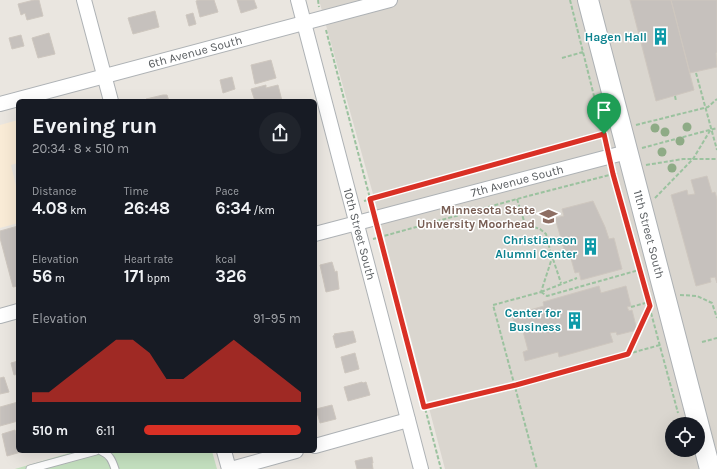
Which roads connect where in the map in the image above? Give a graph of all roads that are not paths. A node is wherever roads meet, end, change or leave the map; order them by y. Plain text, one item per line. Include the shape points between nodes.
1 (84, 0) edge
2 (298, 0) edge
3 (390, 0) edge
4 (588, 0) edge
5 (304, 23) junction
6 (105, 76) junction
7 (19, 99) edge
8 (111, 99) edge
9 (16, 100) edge
10 (0, 104) edge
11 (625, 152) junction
12 (356, 223) junction
13 (317, 233) edge
14 (16, 312) edge
15 (0, 316) edge
16 (408, 420) junction
17 (317, 445) edge
18 (89, 453) edge
19 (105, 453) edge
20 (225, 453) edge
21 (289, 453) edge
22 (30, 469) edge
23 (115, 469) edge
24 (230, 469) edge
25 (421, 469) edge
26 (710, 469) edge

1 - 6 street
2 - 5 street, 10th Street South
3 - 5 street, 6th Avenue South
4 - 11 street, 11th Street South
5 - 6 street, 6th Avenue South
5 - 12 street, 10th Street South
6 - 7 street, 6th Avenue South
6 - 8 street
9 - 10 street, 6th Avenue South
11 - 12 street, 7th Avenue South
11 - 26 street, 11th Street South via 645,215
12 - 13 street, 7th Avenue South
12 - 16 street, 10th Street South
14 - 15 street
16 - 17 street
16 - 25 street, 10th Street South
18 - 22 lane
19 - 23 lane via 112,460
20 - 24 street
21 - 24 street

